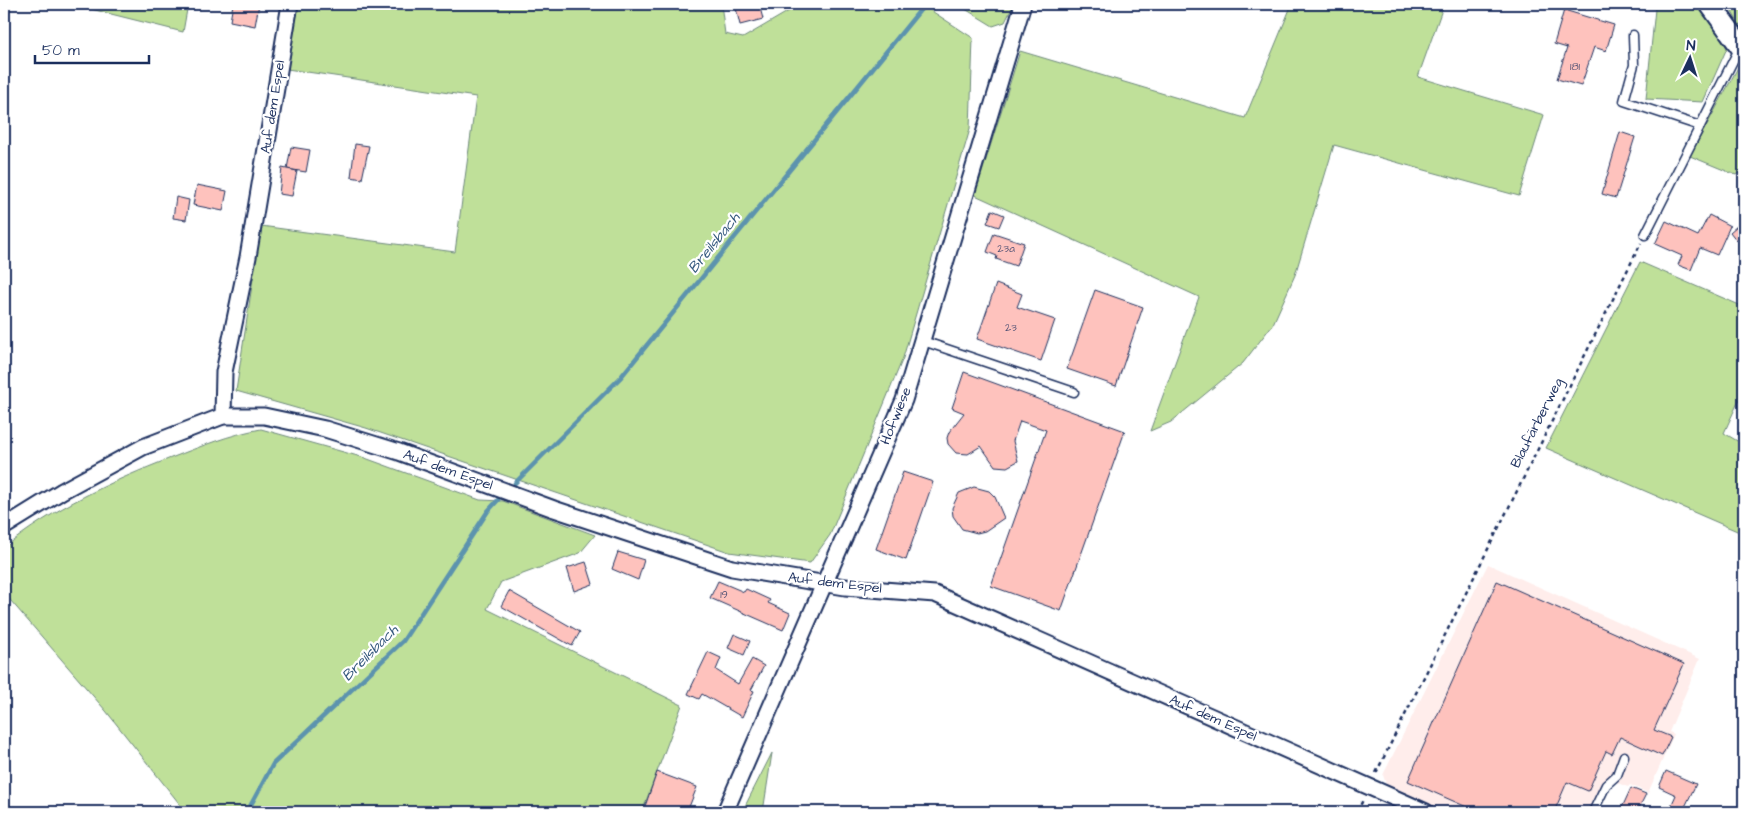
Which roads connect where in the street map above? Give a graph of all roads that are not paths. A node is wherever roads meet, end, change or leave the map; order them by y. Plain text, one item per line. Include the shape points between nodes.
1 (290, 4) edge
2 (1023, 4) edge
3 (1710, 4) edge
4 (1633, 35) dead end
5 (1742, 49) edge
6 (1700, 126) junction
7 (1645, 235) road end
8 (923, 341) junction
9 (1074, 392) dead end
10 (223, 416) junction
11 (4, 527) edge
12 (823, 583) junction
13 (1624, 756) dead end
14 (726, 812) edge
15 (1426, 812) edge
16 (1594, 812) edge

1 - 10 street, Auf dem Espel via 248,257 224,372
2 - 8 street, Hofwiese
3 - 5 street
4 - 6 lane via 1634,65 1624,101
5 - 6 lane
6 - 7 lane
8 - 9 lane
8 - 12 street, Hofwiese via 900,409
10 - 11 street, Auf dem Espel via 143,447
10 - 12 street, Auf dem Espel via 264,416 325,430 399,452 554,509 732,568
12 - 14 street, Hofwiese
12 - 15 street, Auf dem Espel via 935,594
13 - 16 lane

